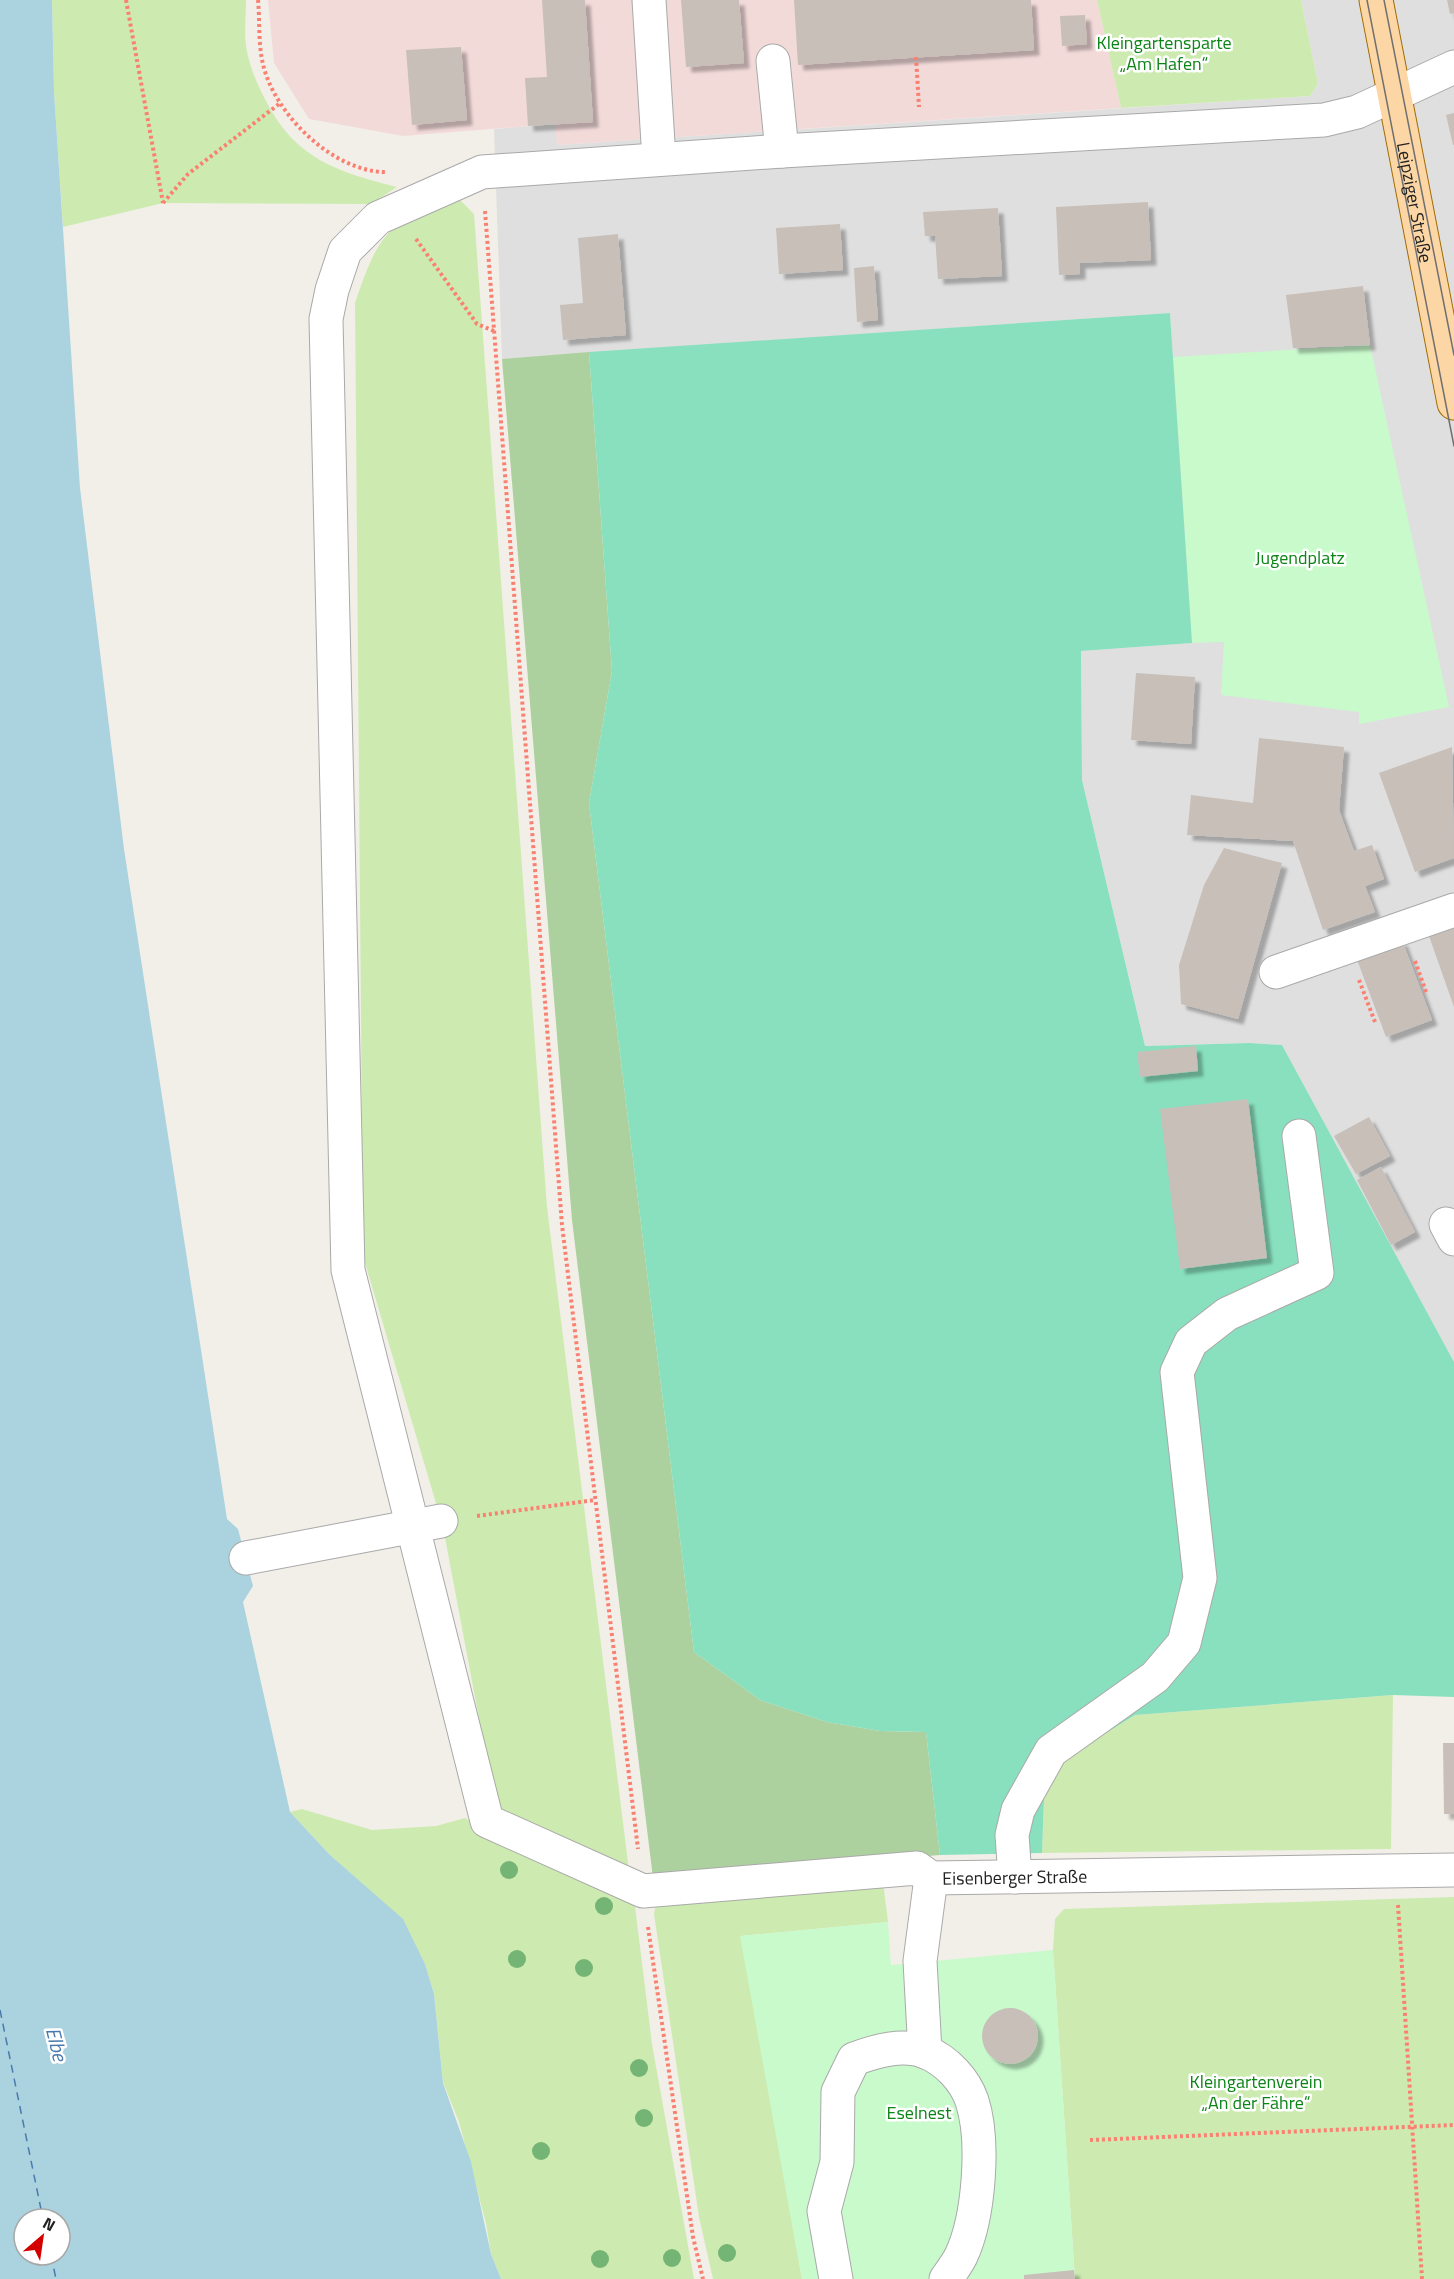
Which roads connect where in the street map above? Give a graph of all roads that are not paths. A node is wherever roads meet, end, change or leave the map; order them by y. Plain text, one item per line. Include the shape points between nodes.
1 (649, 0) edge
2 (1376, 0) edge
3 (773, 62) dead end
4 (1454, 67) edge
5 (1395, 95) junction
6 (782, 151) junction
7 (659, 159) junction
8 (1454, 403) edge
9 (1454, 910) edge
10 (1276, 972) dead end
11 (1299, 1136) dead end
12 (427, 1523) junction
13 (246, 1558) dead end
14 (1454, 1870) edge
15 (1015, 1877) junction
16 (931, 1878) junction
17 (925, 2052) junction
18 (836, 2279) edge
19 (946, 2279) edge

1 - 7 street
2 - 5 main road, Leipziger Straße
3 - 6 street
4 - 5 street
5 - 6 street via 1357,112 1324,120
5 - 8 main road, Leipziger Straße
6 - 7 street
7 - 12 street via 482,172 378,219 345,251 326,319 348,1270
9 - 10 street
11 - 15 street via 1317,1273 1227,1314 1191,1342 1177,1372 1200,1578 1184,1643 1155,1677 1051,1751 1018,1810 1012,1835
12 - 13 street
12 - 16 street, Eisenberger Straße via 487,1821 643,1891 917,1868
14 - 15 street, Eisenberger Straße
15 - 16 street, Eisenberger Straße
16 - 17 street via 920,1961
17 - 18 street via 900,2048 854,2059 838,2092 837,2162 824,2211
17 - 19 street via 954,2070 972,2101 978,2150 976,2209 961,2256

